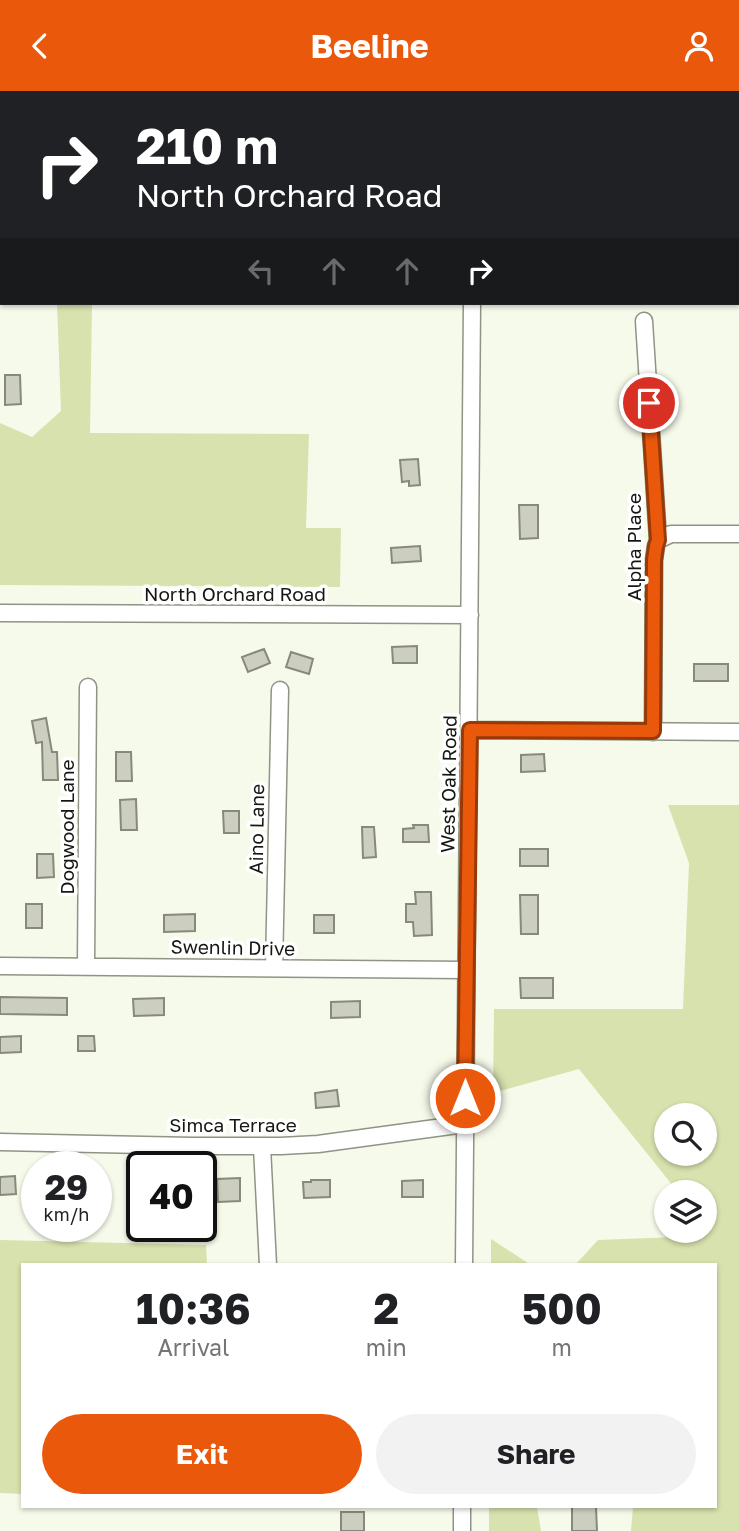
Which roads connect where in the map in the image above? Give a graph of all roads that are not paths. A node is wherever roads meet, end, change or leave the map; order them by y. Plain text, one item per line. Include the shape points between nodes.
1 (472, 305) edge
2 (644, 321) dead end
3 (739, 534) edge
4 (658, 540) junction
5 (0, 613) edge
6 (470, 615) junction
7 (88, 687) dead end
8 (280, 690) dead end
9 (470, 730) junction
10 (653, 731) junction
11 (739, 732) edge
12 (0, 966) edge
13 (86, 967) junction
14 (274, 968) junction
15 (466, 970) junction
16 (465, 1124) junction
17 (0, 1142) edge
18 (262, 1147) junction
19 (268, 1263) edge
20 (464, 1263) edge
21 (463, 1508) edge
22 (462, 1531) edge

1 - 6 street, West Oak Road
2 - 4 street, Alpha Place
3 - 4 street via 671,534
4 - 10 street, Alpha Place
5 - 6 street, North Orchard Road
6 - 9 street, West Oak Road
7 - 13 street, Dogwood Lane
8 - 14 street, Aino Lane
9 - 10 street
9 - 15 street, West Oak Road
10 - 11 street
12 - 13 street, Swenlin Drive
13 - 14 street, Swenlin Drive
14 - 15 street, Swenlin Drive
15 - 16 street, West Oak Road
16 - 18 street, Simca Terrace
16 - 20 street, West Oak Road
17 - 18 street, Simca Terrace
18 - 19 street
21 - 22 street

